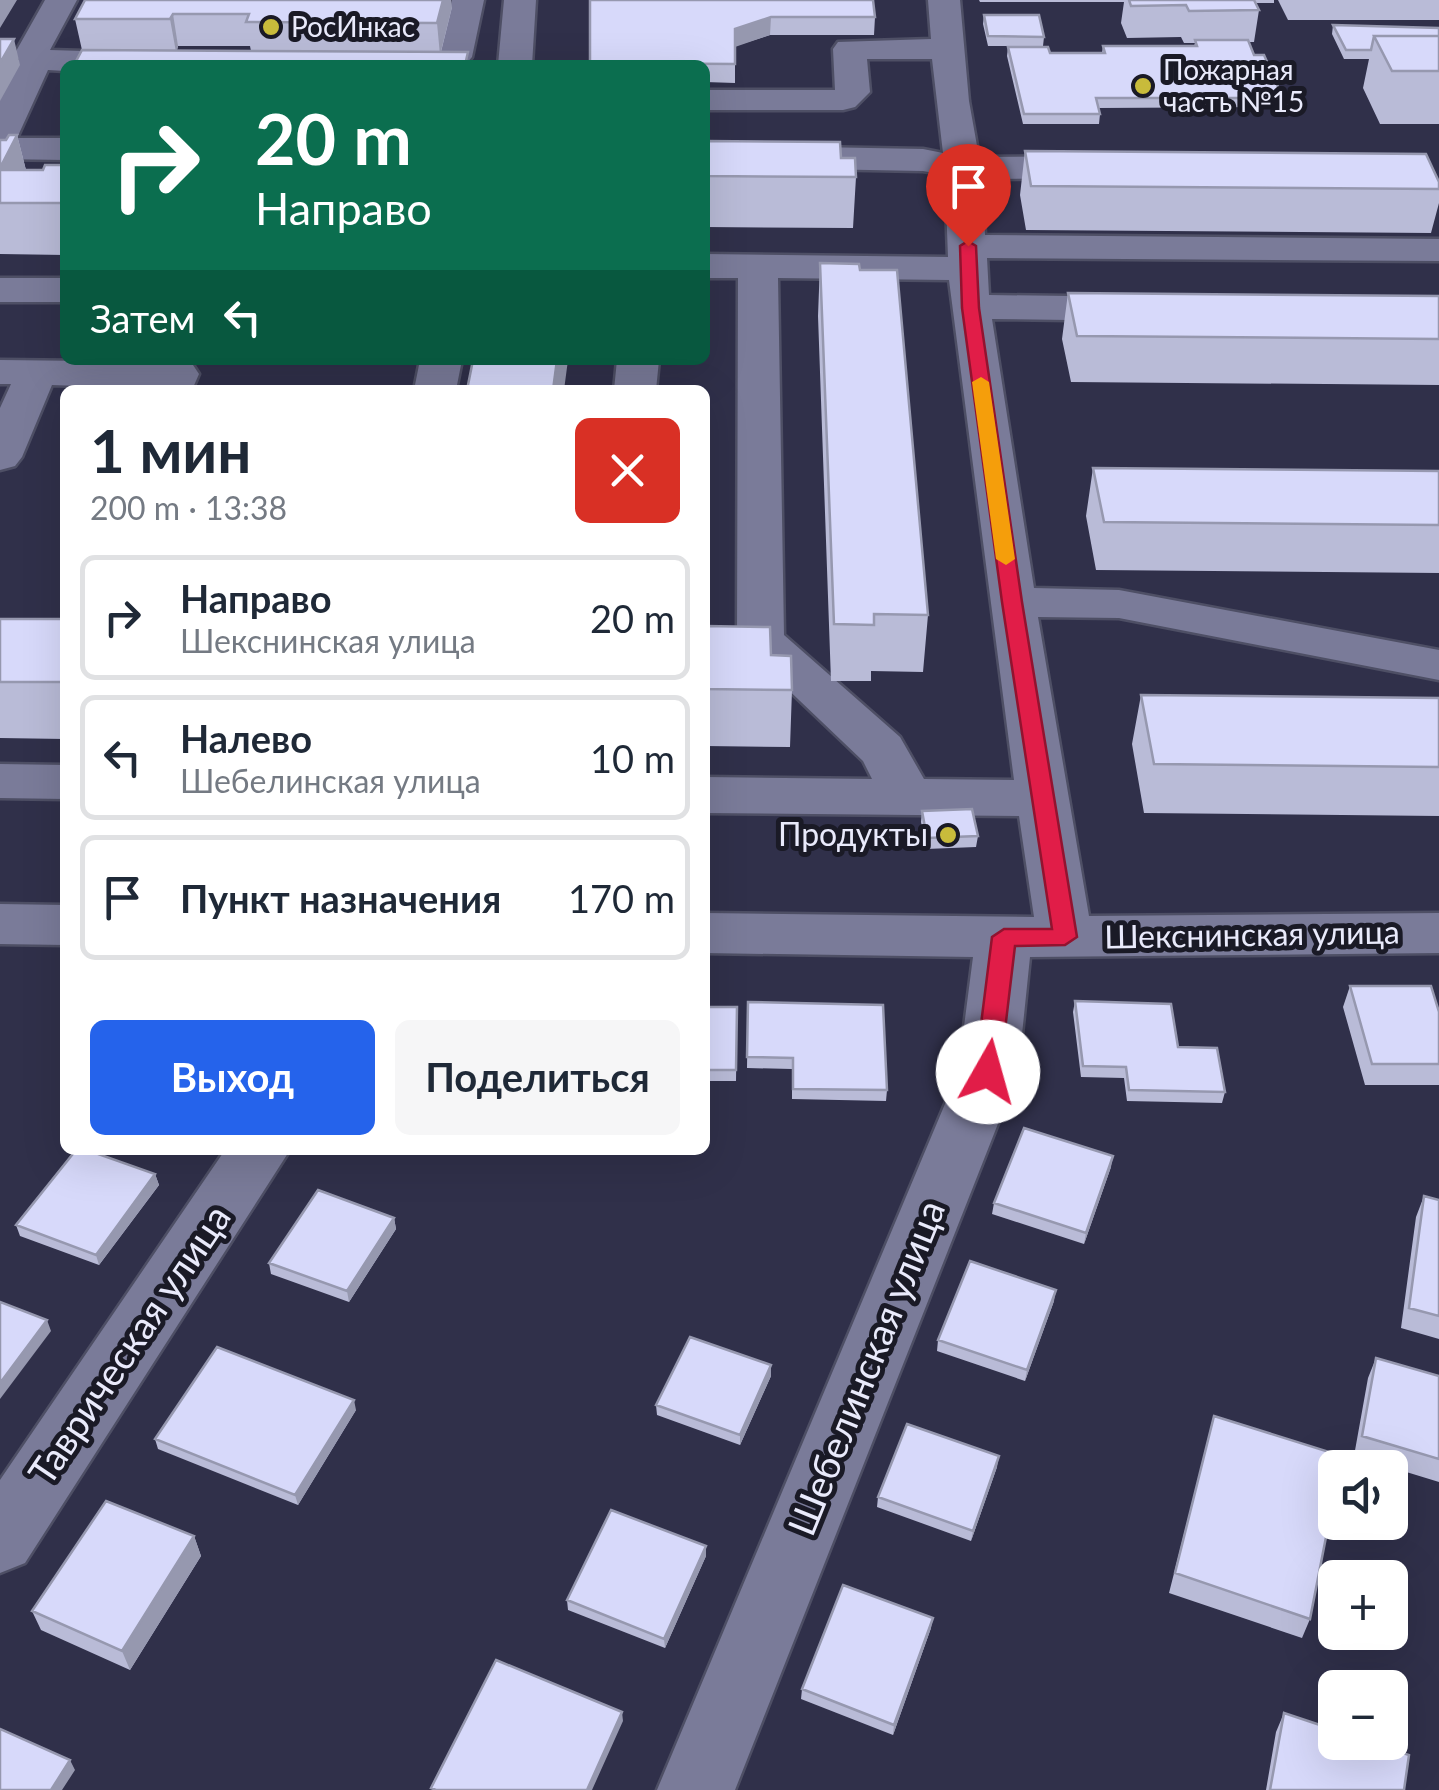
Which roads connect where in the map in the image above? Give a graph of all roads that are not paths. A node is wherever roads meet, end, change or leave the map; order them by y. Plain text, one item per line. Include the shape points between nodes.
1 (62, 0) edge
2 (468, 0) edge
3 (520, 0) edge
4 (944, 0) edge
5 (948, 49) junction
6 (36, 60) junction
7 (451, 60) edge
8 (514, 60) edge
9 (60, 61) edge
10 (710, 100) edge
11 (0, 136) edge
12 (0, 148) edge
13 (60, 149) edge
14 (710, 156) edge
15 (1122, 167) edge
16 (963, 168) junction
17 (710, 177) edge
18 (1439, 250) edge
19 (710, 266) edge
20 (758, 267) junction
21 (969, 274) junction
22 (0, 290) edge
23 (60, 290) edge
24 (1185, 310) edge
25 (19, 372) edge
26 (174, 385) edge
27 (0, 457) edge
28 (1012, 602) junction
29 (1439, 665) edge
30 (0, 780) edge
31 (60, 782) edge
32 (710, 795) edge
33 (900, 797) junction
34 (1043, 798) junction
35 (0, 924) edge
36 (60, 924) edge
37 (710, 933) edge
38 (1439, 934) edge
39 (1035, 937) junction
40 (256, 1155) edge
41 (0, 1540) edge
42 (696, 1790) edge

1 - 6 street via 32,53
2 - 7 street
3 - 8 street
4 - 5 street, Шебелинская улица
5 - 10 street via 850,49 854,92 843,100
5 - 16 street, Шебелинская улица
6 - 9 street
6 - 11 street
12 - 13 street
14 - 16 street via 923,160
15 - 16 street
16 - 17 street via 919,178
16 - 21 street, Шебелинская улица
18 - 21 street
19 - 20 street
20 - 21 street
20 - 33 street via 758,628 742,641 882,749 897,773
21 - 24 street
21 - 28 street, Шебелинская улица
22 - 23 street
25 - 26 street via 178,374
25 - 27 street
28 - 29 street via 1119,604
28 - 34 street, Шебелинская улица
30 - 31 street
32 - 33 street
33 - 34 street
34 - 39 street, Шебелинская улица
35 - 36 street
37 - 39 street, Шекснинская улица
38 - 39 street, Шекснинская улица
39 - 42 street, Шебелинская улица via 988,1072
40 - 41 street, Таврическая улица

